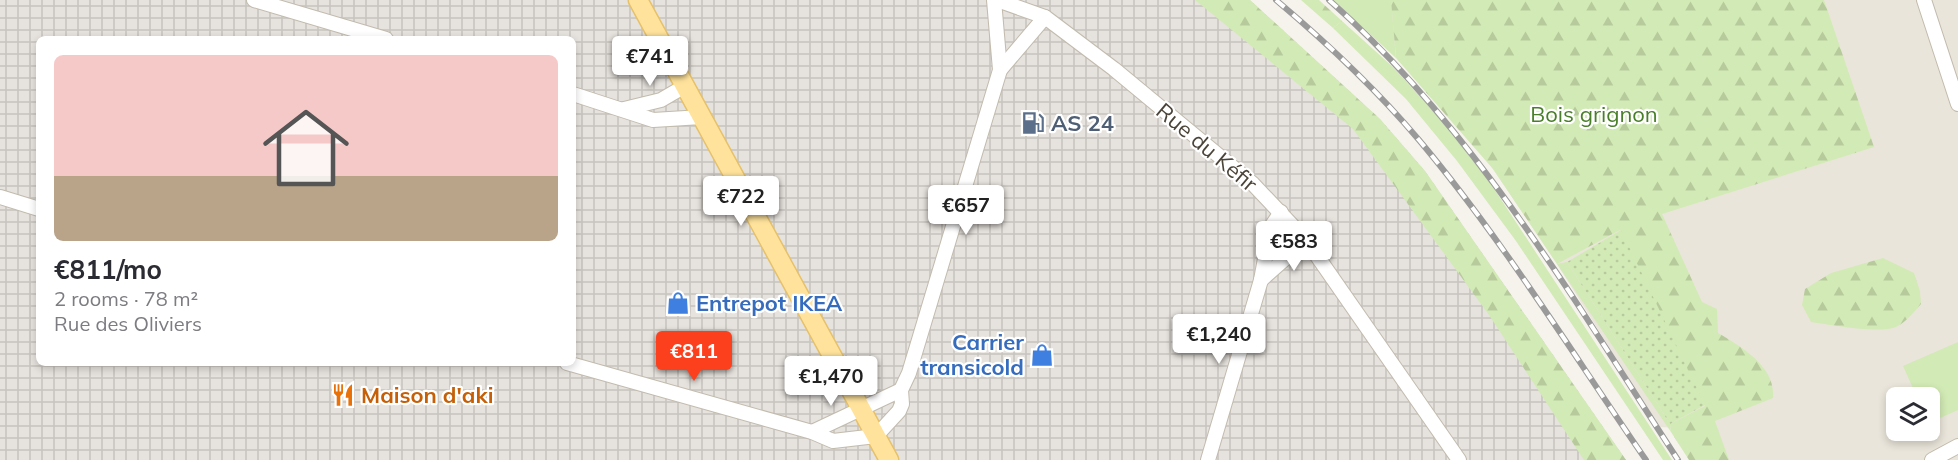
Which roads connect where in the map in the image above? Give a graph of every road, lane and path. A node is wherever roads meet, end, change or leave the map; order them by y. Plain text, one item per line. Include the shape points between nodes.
1 (254, 0) edge
2 (638, 0) edge
3 (996, 0) edge
4 (1924, 0) edge
5 (1045, 17) junction
6 (376, 36) edge
7 (1000, 70) junction
8 (685, 86) junction
9 (576, 95) edge
10 (1958, 104) edge
11 (622, 109) junction
12 (702, 117) junction
13 (0, 197) edge
14 (36, 208) edge
15 (1281, 212) junction
16 (1306, 240) junction
17 (1261, 280) junction
18 (576, 366) edge
19 (900, 390) junction
20 (862, 410) junction
21 (812, 432) junction
22 (876, 436) junction
23 (1958, 446) edge
24 (1929, 459) edge
25 (889, 460) edge
26 (1208, 460) edge
27 (1459, 460) edge

1 - 6 street
2 - 8 main road
3 - 5 street, Rue du Kéfir
3 - 7 street
4 - 10 street
5 - 7 street
5 - 15 street, Rue du Kéfir via 1114,69 1253,184
7 - 19 street
8 - 11 street via 661,100
8 - 12 main road
9 - 11 street
11 - 12 street via 653,120
12 - 20 main road
13 - 14 street
15 - 16 street, Rue du Kéfir
15 - 17 street via 1271,227
16 - 17 street
16 - 27 street, Rue du Kéfir
17 - 26 street
18 - 21 street
19 - 20 street
19 - 22 street via 899,411
20 - 21 street
20 - 22 main road
21 - 22 street via 833,441
22 - 25 main road
23 - 24 street

